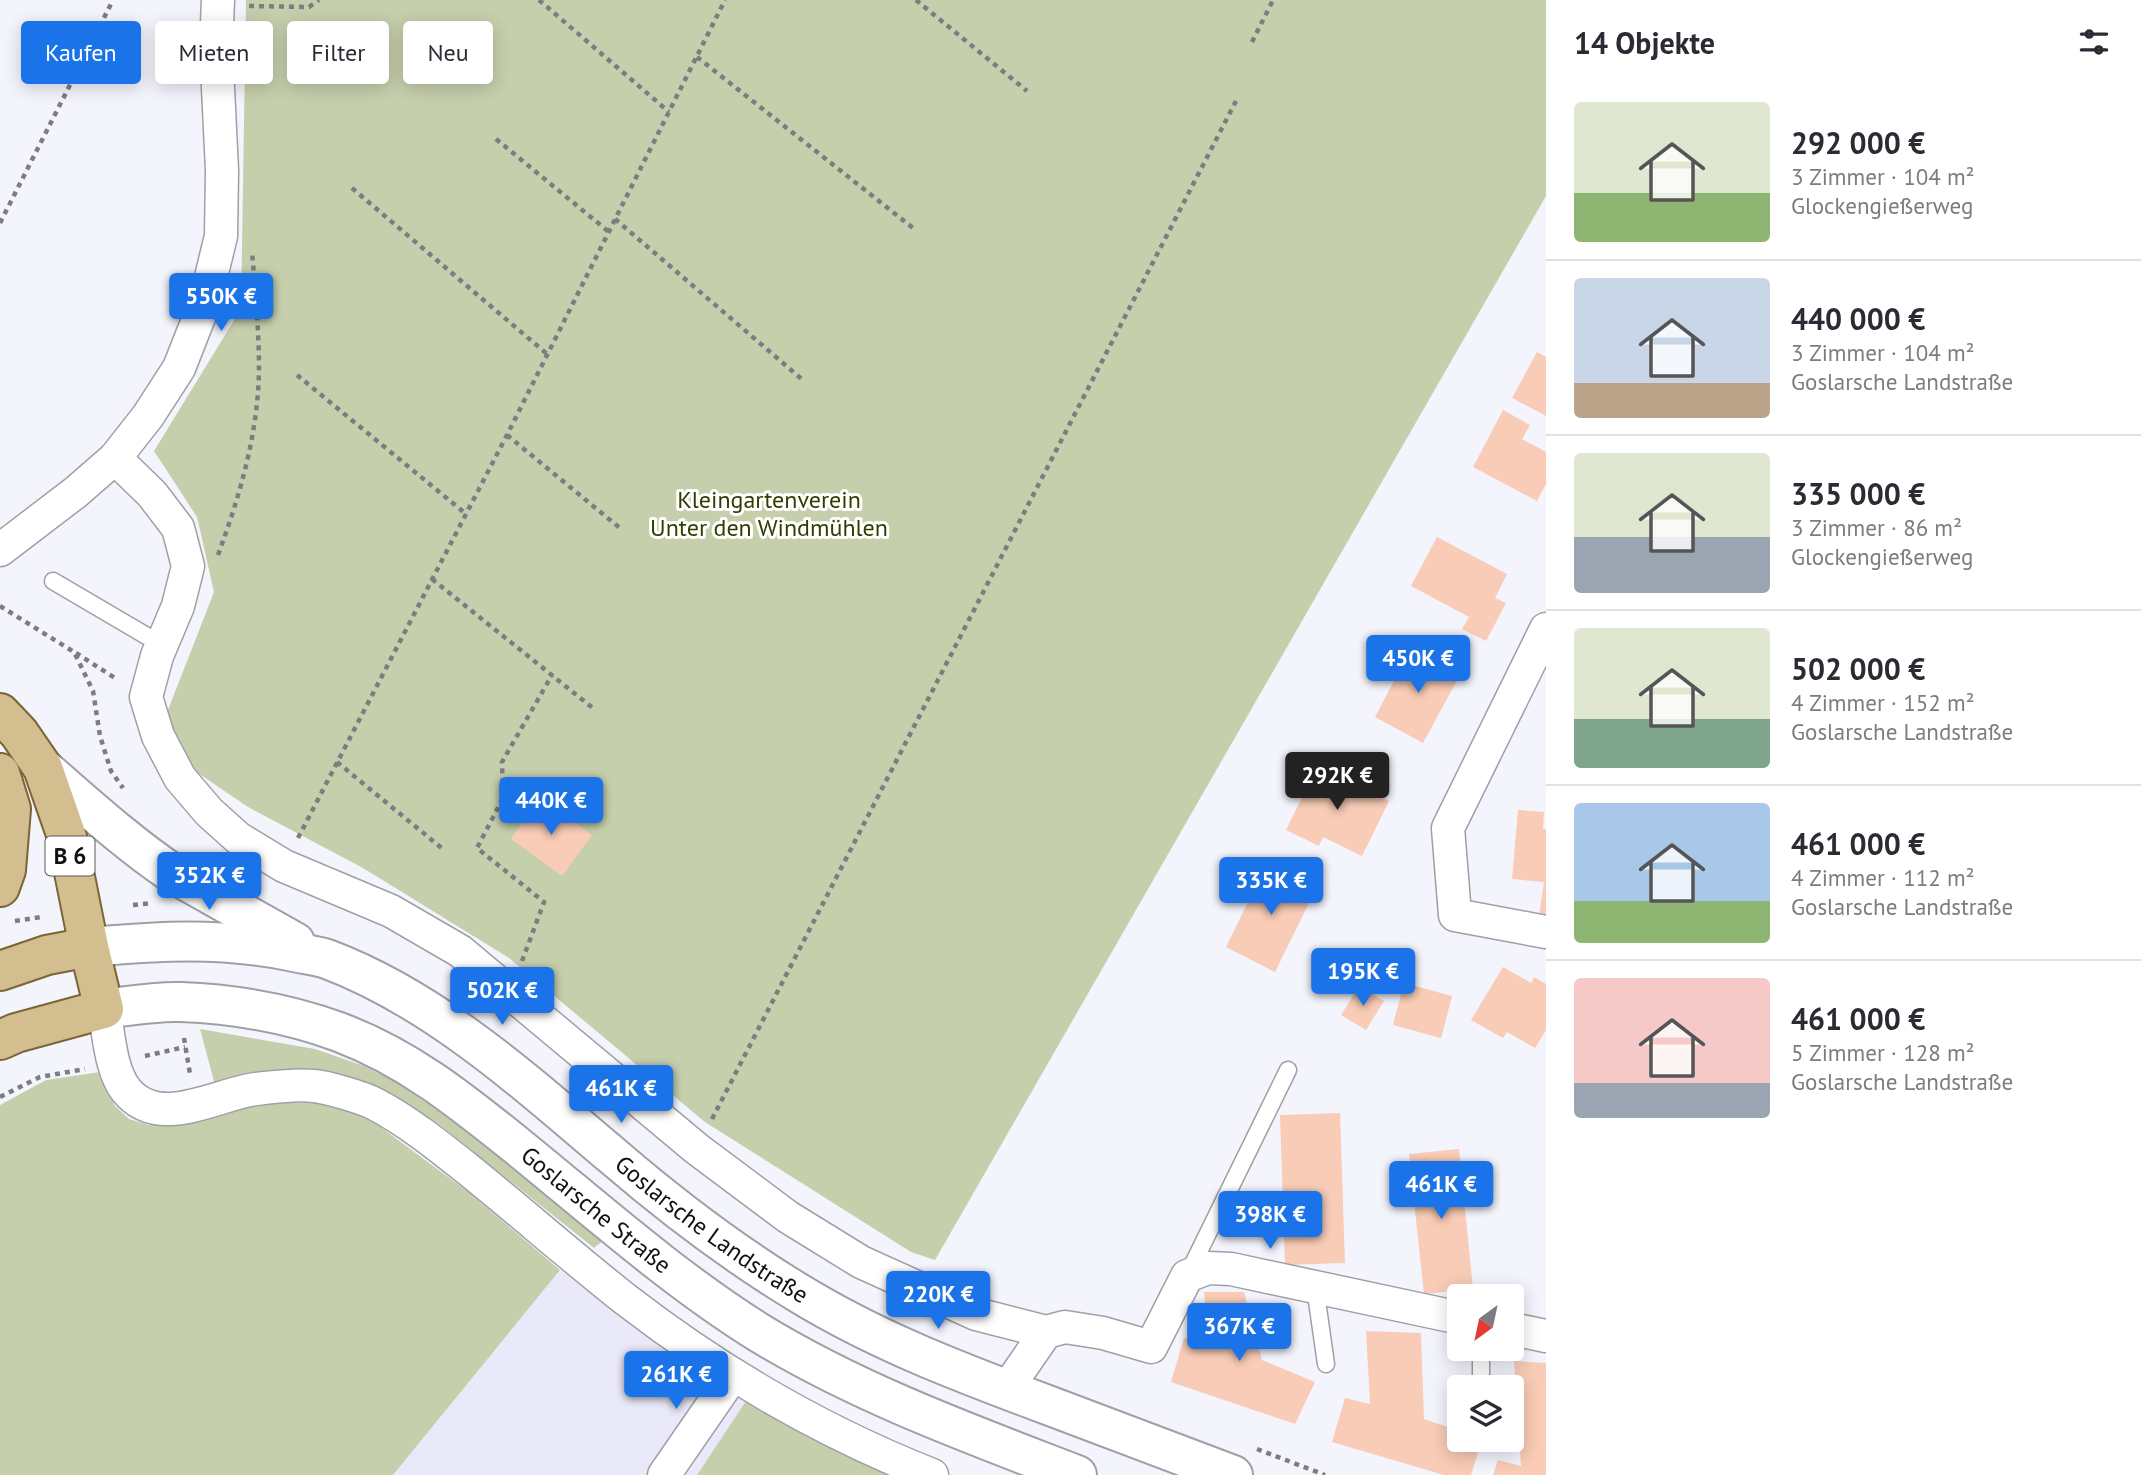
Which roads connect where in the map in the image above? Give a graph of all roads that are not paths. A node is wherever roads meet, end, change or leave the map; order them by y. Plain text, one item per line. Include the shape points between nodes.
1 (217, 3) edge
2 (115, 458) junction
3 (0, 550) edge
4 (53, 581) dead end
5 (1546, 629) edge
6 (162, 645) junction
7 (0, 713) edge
8 (43, 768) junction
9 (0, 773) edge
10 (0, 887) edge
11 (1546, 932) edge
12 (89, 947) junction
13 (324, 958) junction
14 (0, 971) edge
15 (104, 1009) junction
16 (0, 1040) edge
17 (1288, 1070) dead end
18 (1187, 1276) junction
19 (1315, 1287) junction
20 (1447, 1315) edge
21 (1524, 1331) edge
22 (1046, 1332) junction
23 (1546, 1336) edge
24 (1326, 1364) dead end
25 (733, 1375) junction
26 (1006, 1390) junction
27 (1205, 1468) edge
28 (664, 1475) edge
29 (932, 1475) edge
30 (1077, 1475) edge
31 (1233, 1475) edge

1 - 2 street via 222,170 220,236 212,276 179,368
2 - 3 street
2 - 6 street via 178,528 188,566
4 - 6 lane
5 - 11 street via 1448,828 1455,915
6 - 22 street via 146,697 158,736 180,778 238,838 284,866 391,911 460,951 697,1149 788,1217 861,1262 976,1314
7 - 8 main road, B 6
8 - 12 main road, B 6 via 67,837
8 - 13 main road via 172,873
9 - 10 main road via 11,809 6,870
12 - 13 main road, Goslarsche Landstraße via 172,940 248,943
12 - 14 main road
12 - 15 main road, B 6
13 - 26 main road, Goslarsche Landstraße via 437,1017 676,1207 794,1290 912,1353
15 - 16 main road
15 - 25 street via 121,1081 136,1099 152,1107 175,1109 254,1089 314,1086 373,1103 437,1144 626,1300
15 - 30 main road, Goslarsche Straße via 180,1002 258,1011 339,1032 380,1051 454,1095 656,1259 758,1332 873,1393
17 - 18 lane
18 - 19 street via 1208,1268 1231,1269
18 - 22 street via 1151,1347 1065,1327
19 - 20 street
19 - 24 lane
21 - 23 street
22 - 26 street
25 - 28 street
25 - 29 street via 832,1430
26 - 27 main road, Goslarsche Landstraße
27 - 31 main road, Goslarsche Landstraße

